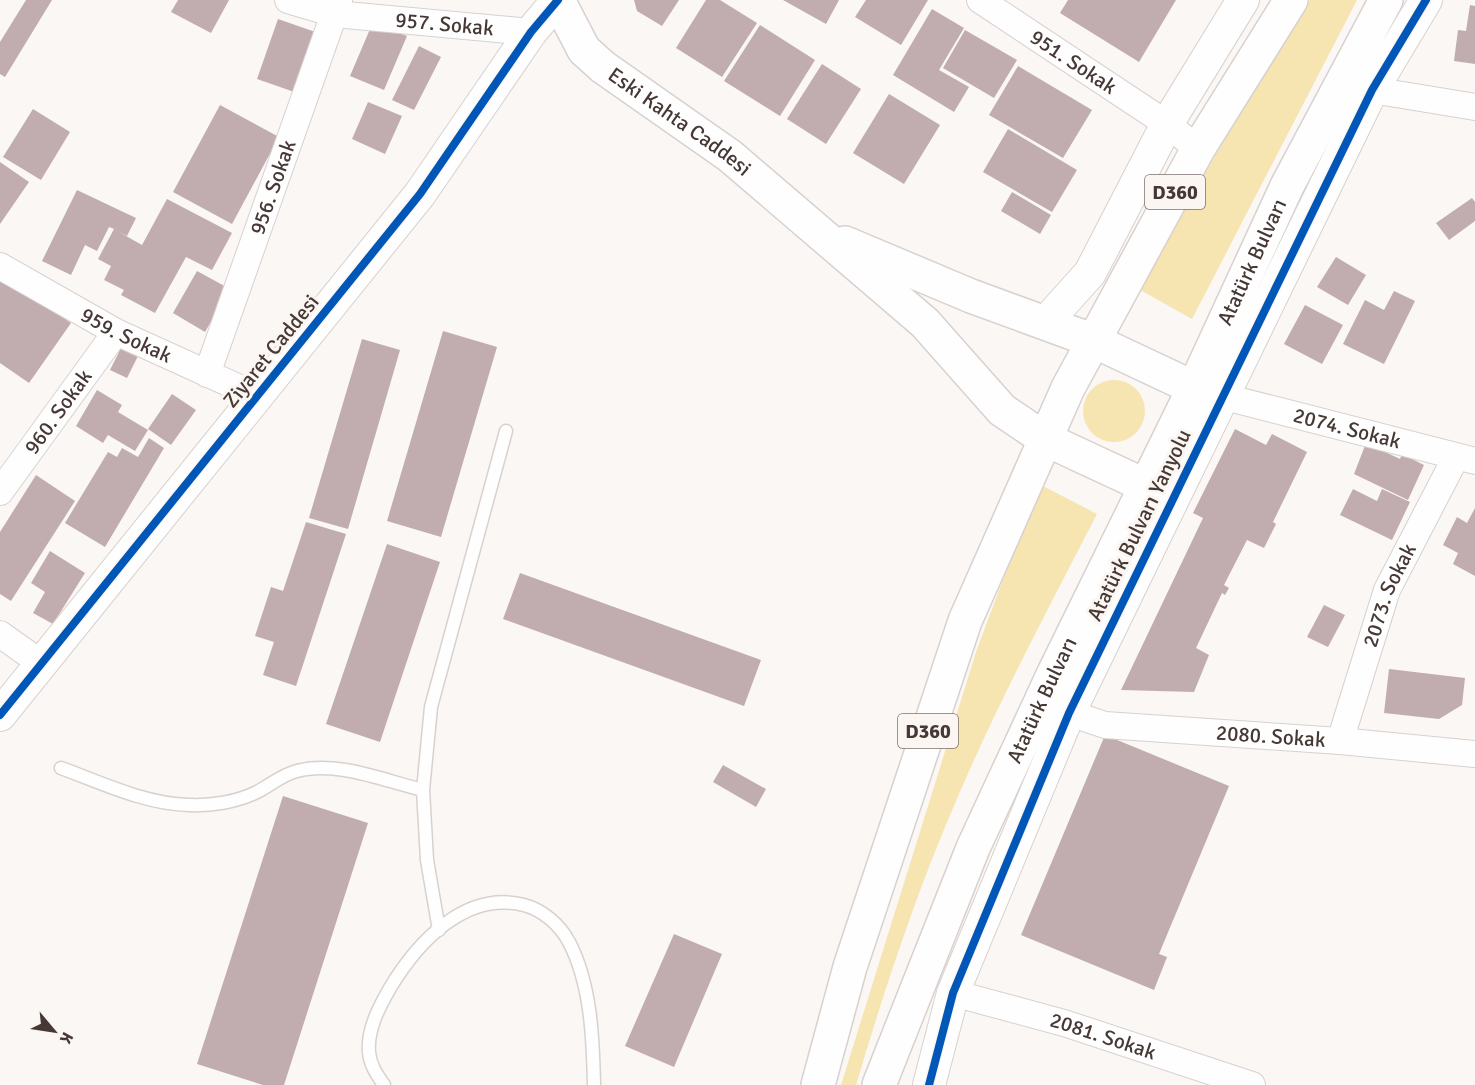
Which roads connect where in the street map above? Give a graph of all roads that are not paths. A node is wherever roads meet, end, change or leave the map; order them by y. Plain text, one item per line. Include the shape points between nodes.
1 (288, 0) edge
2 (558, 0) edge
3 (980, 0) edge
4 (1243, 0) edge
5 (1291, 0) edge
6 (1386, 0) edge
7 (1426, 0) edge
8 (337, 7) edge
9 (531, 32) junction
10 (1349, 66) junction
11 (1372, 90) junction
12 (1475, 107) edge
13 (1167, 124) junction
14 (1198, 149) junction
15 (816, 231) junction
16 (0, 266) edge
17 (1045, 323) junction
18 (116, 332) junction
19 (1094, 341) junction
20 (207, 374) junction
21 (1207, 392) junction
22 (257, 396) junction
23 (506, 431) dead end
24 (1045, 439) junction
25 (1465, 459) edge
26 (1146, 486) junction
27 (0, 492) edge
28 (0, 634) edge
29 (42, 664) junction
30 (1069, 713) junction
31 (0, 715) edge
32 (1340, 741) junction
33 (1475, 754) edge
34 (61, 768) dead end
35 (423, 790) junction
36 (439, 930) junction
37 (953, 993) junction
38 (384, 1085) edge
39 (594, 1085) edge
40 (818, 1085) edge
41 (879, 1085) edge
42 (929, 1085) edge
43 (1252, 1085) edge

1 - 8 street, 957. Sokak
2 - 9 street, Ziyaret Caddesi
2 - 15 main road, Eski Kahta Caddesi via 584,50 730,156
3 - 13 street, 951. Sokak
4 - 13 street
5 - 14 main road, D360
6 - 10 main road, Atatürk Bulvarı
7 - 11 street, Atatürk Bulvarı Yanyolu
8 - 9 street, 957. Sokak
8 - 20 street, 956. Sokak
9 - 22 street, Ziyaret Caddesi via 420,194
10 - 11 street
10 - 21 main road, Atatürk Bulvarı via 1287,186
11 - 12 street
11 - 21 street, Atatürk Bulvarı Yanyolu
13 - 14 street, 951. Sokak
13 - 17 street via 1090,273
14 - 19 main road, D360
15 - 17 main road
15 - 24 main road, Eski Kahta Caddesi via 925,324 1002,410
16 - 18 street, 959. Sokak
17 - 19 main road
18 - 20 street, 959. Sokak
18 - 27 street, 960. Sokak
19 - 21 main road
19 - 24 main road, D360
20 - 22 street, 959. Sokak
21 - 25 street, 2074. Sokak
21 - 26 main road, Atatürk Bulvarı
21 - 30 street, Atatürk Bulvarı Yanyolu
22 - 29 street, Ziyaret Caddesi
23 - 35 lane via 431,707
24 - 26 main road, Eski Kahta Caddesi
24 - 40 main road, D360 via 965,621 850,967
25 - 32 street, 2073. Sokak via 1387,591
26 - 41 main road, Atatürk Bulvarı via 973,848
28 - 29 street
29 - 31 street, Ziyaret Caddesi
30 - 32 street, 2080. Sokak via 1105,725
30 - 37 street, Atatürk Bulvarı Yanyolu
32 - 33 street, 2080. Sokak
34 - 35 lane via 140,796 190,805 236,799 258,792 284,775 312,768 340,770
35 - 36 lane via 427,860
36 - 38 lane via 400,972 372,1027 370,1058
36 - 39 lane via 478,905 496,902 531,907 559,927 569,942 584,987 591,1022
37 - 42 street, Atatürk Bulvarı Yanyolu
37 - 43 street, 2081. Sokak via 1064,1023

